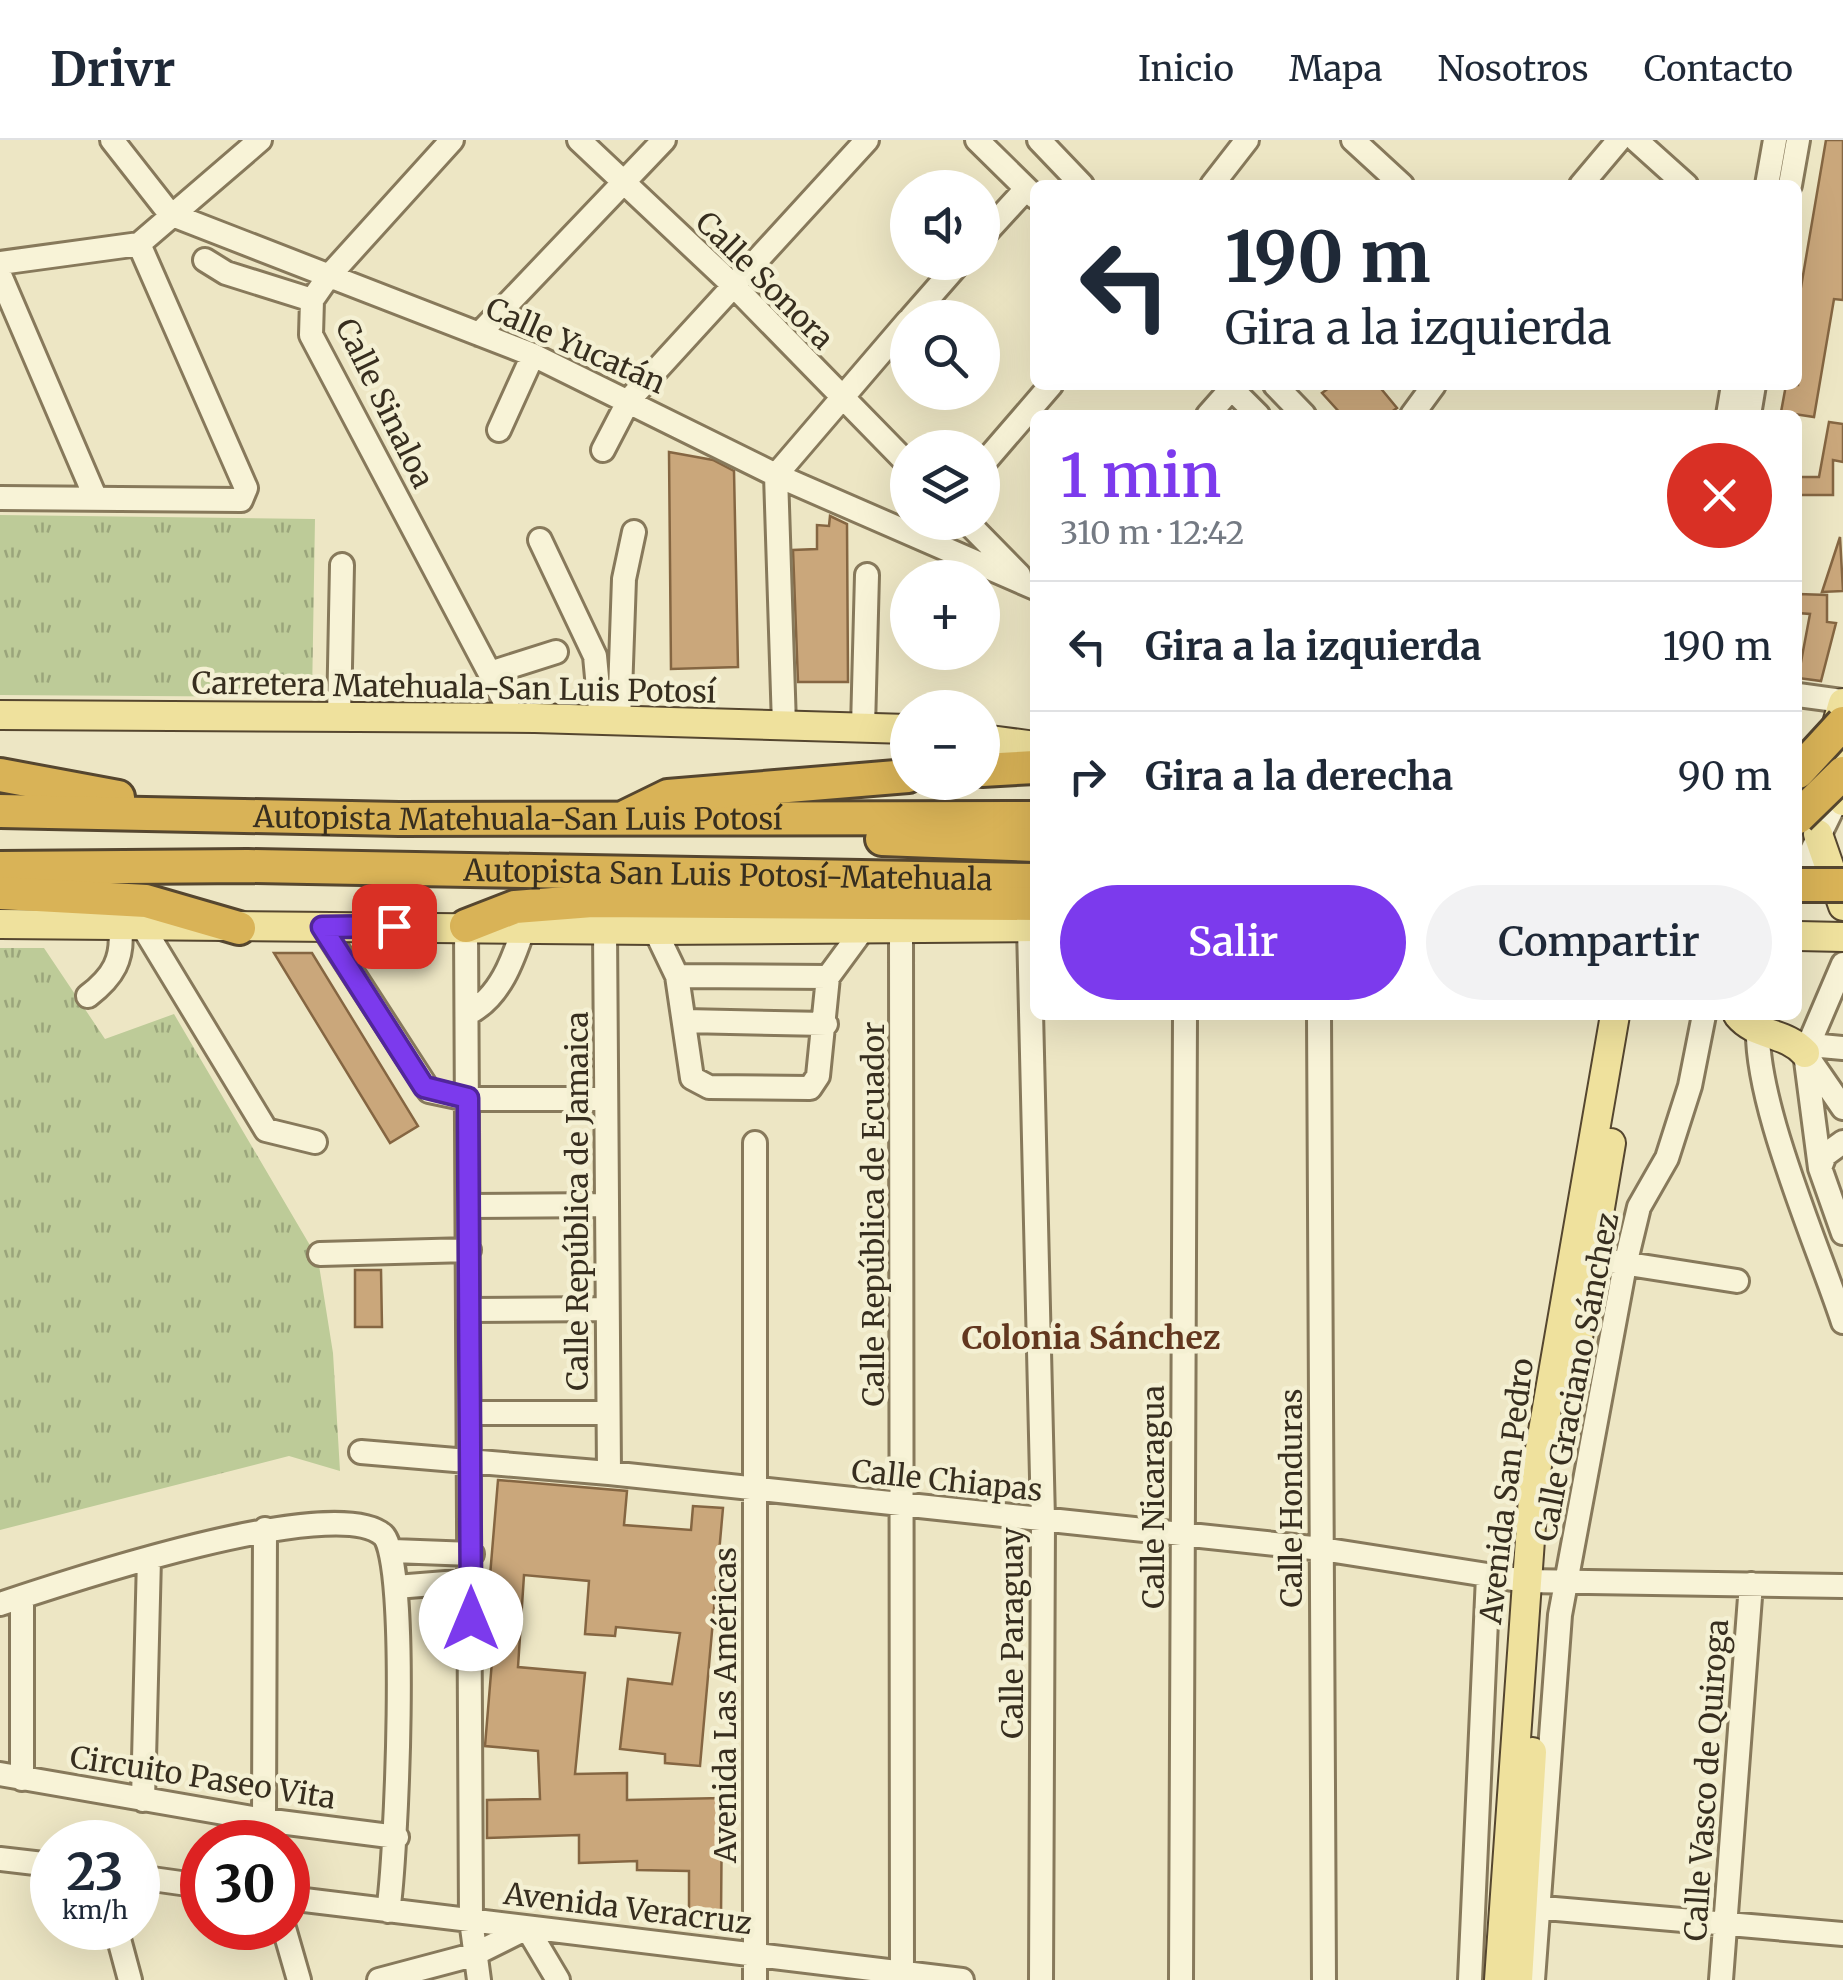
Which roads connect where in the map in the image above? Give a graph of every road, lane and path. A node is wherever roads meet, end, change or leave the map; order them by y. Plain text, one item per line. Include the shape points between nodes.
1 (112, 140) edge
2 (260, 140) edge
3 (452, 140) edge
4 (579, 140) edge
5 (664, 140) edge
6 (866, 140) edge
7 (977, 140) edge
8 (1038, 140) edge
9 (1247, 140) edge
10 (1353, 140) edge
11 (1618, 140) edge
12 (1636, 140) edge
13 (1774, 140) edge
14 (1798, 140) edge
15 (1077, 180) edge
16 (1216, 180) edge
17 (1390, 180) edge
18 (1585, 180) edge
19 (1680, 180) edge
20 (1768, 180) edge
21 (1791, 180) edge
22 (623, 186) junction
23 (1030, 193) edge
24 (170, 214) junction
25 (1000, 220) edge
26 (140, 244) junction
27 (205, 260) dead end
28 (0, 263) edge
29 (0, 275) edge
30 (328, 277) junction
31 (944, 280) edge
32 (735, 287) junction
33 (312, 300) junction
34 (926, 300) edge
35 (479, 334) junction
36 (890, 340) edge
37 (532, 355) junction
38 (1047, 390) edge
39 (1228, 390) edge
40 (1233, 390) edge
41 (1280, 390) edge
42 (839, 398) junction
43 (629, 400) junction
44 (1212, 410) edge
45 (1253, 410) edge
46 (1299, 410) edge
47 (499, 430) dead end
48 (1000, 444) edge
49 (890, 447) edge
50 (602, 450) dead end
51 (776, 475) junction
52 (0, 498) edge
53 (96, 499) junction
54 (634, 532) dead end
55 (540, 540) dead end
56 (985, 540) edge
57 (342, 565) dead end
58 (867, 575) dead end
59 (1030, 585) edge
60 (1030, 586) edge
61 (556, 652) dead end
62 (490, 674) junction
63 (1802, 697) edge
64 (1841, 713) edge
65 (0, 715) edge
66 (339, 717) junction
67 (514, 718) junction
68 (610, 720) junction
69 (784, 725) junction
70 (864, 727) junction
71 (890, 729) edge
72 (1000, 742) edge
73 (1030, 745) edge
74 (1802, 759) edge
75 (1030, 766) edge
76 (1802, 767) edge
77 (1000, 769) edge
78 (0, 775) edge
79 (890, 778) edge
80 (1802, 795) edge
81 (1842, 795) edge
82 (0, 811) edge
83 (206, 814) junction
84 (1802, 816) edge
85 (632, 820) junction
86 (1030, 820) edge
87 (998, 831) junction
88 (1030, 843) edge
89 (0, 868) edge
90 (1802, 882) edge
91 (1843, 885) edge
92 (0, 893) edge
93 (1843, 906) edge
94 (1021, 908) edge
95 (0, 924) edge
96 (466, 926) junction
97 (131, 927) junction
98 (322, 927) junction
99 (524, 927) junction
100 (902, 927) junction
101 (240, 928) junction
102 (605, 928) junction
103 (864, 928) junction
104 (655, 930) junction
105 (1802, 936) edge
106 (1843, 937) edge
107 (1843, 964) edge
108 (677, 976) junction
109 (828, 977) junction
110 (88, 996) dead end
111 (467, 1014) junction
112 (1185, 1020) edge
113 (1320, 1020) edge
114 (1614, 1020) edge
115 (1632, 1020) edge
116 (1703, 1020) edge
117 (1751, 1020) edge
118 (685, 1021) junction
119 (826, 1024) junction
120 (1843, 1048) edge
121 (1805, 1053) junction
122 (468, 1098) junction
123 (606, 1099) junction
124 (1843, 1108) edge
125 (316, 1142) dead end
126 (1843, 1142) edge
127 (755, 1143) dead end
128 (1820, 1168) junction
129 (607, 1205) junction
130 (468, 1206) junction
131 (1843, 1234) edge
132 (1817, 1244) junction
133 (469, 1250) junction
134 (320, 1254) dead end
135 (1582, 1256) junction
136 (1625, 1264) junction
137 (1738, 1280) dead end
138 (608, 1308) junction
139 (469, 1310) junction
140 (1843, 1322) edge
141 (470, 1413) junction
142 (608, 1413) junction
143 (361, 1452) dead end
144 (470, 1460) junction
145 (609, 1474) junction
146 (754, 1490) junction
147 (904, 1505) junction
148 (1043, 1520) junction
149 (265, 1530) junction
150 (1182, 1535) junction
151 (1322, 1549) junction
152 (392, 1551) junction
153 (472, 1554) junction
154 (149, 1558) junction
155 (1488, 1576) junction
156 (471, 1582) junction
157 (1544, 1582) junction
158 (1751, 1584) junction
159 (396, 1586) junction
160 (1843, 1586) edge
161 (11, 1600) edge
162 (11, 1776) edge
163 (142, 1800) junction
164 (264, 1820) joint
165 (310, 1826) edge
166 (397, 1837) junction
167 (0, 1859) edge
168 (30, 1862) edge
169 (310, 1901) edge
170 (1520, 1905) junction
171 (388, 1911) junction
172 (471, 1920) junction
173 (1726, 1922) junction
174 (527, 1928) junction
175 (1843, 1934) edge
176 (122, 1950) edge
177 (290, 1950) edge
178 (755, 1953) junction
179 (472, 1955) junction
180 (902, 1976) edge
181 (130, 1980) edge
182 (299, 1980) edge
183 (379, 1980) edge
184 (478, 1980) edge
185 (558, 1980) edge
186 (755, 1980) edge
187 (962, 1980) edge
188 (1041, 1980) edge
189 (1181, 1980) edge
190 (1324, 1980) edge
191 (1470, 1980) edge
192 (1499, 1980) edge
193 (1518, 1980) edge
194 (1533, 1980) edge
195 (1721, 1980) edge

1 - 24 street
2 - 24 street
3 - 30 street, Calle Sinaloa
4 - 22 street, Calle Sonora
5 - 22 street
6 - 32 street
7 - 23 street
8 - 15 street
9 - 16 street
10 - 17 street
11 - 18 street
12 - 19 street
13 - 20 street
14 - 21 street
22 - 32 street, Calle Sonora
22 - 35 street
23 - 25 street
24 - 26 street
24 - 30 street, Calle Yucatán
26 - 28 street
26 - 53 street via 246,488 242,500 224,502
27 - 33 street
29 - 53 street
30 - 33 street, Calle Sinaloa
30 - 35 street, Calle Yucatán
31 - 34 street
32 - 42 street, Calle Sonora
32 - 43 street
33 - 62 street, Calle Sinaloa via 311,335
35 - 37 street, Calle Yucatán
36 - 42 street
37 - 43 street, Calle Yucatán
37 - 47 street
38 - 48 street
39 - 44 street
40 - 45 street
41 - 46 street
42 - 49 street, Calle Sonora
42 - 51 street
43 - 50 street
43 - 51 street, Calle Yucatán
51 - 60 street, Calle Yucatán
51 - 69 street
52 - 53 street
54 - 68 street
55 - 68 street via 595,656
56 - 59 street
57 - 66 street
58 - 70 street
61 - 62 street
62 - 67 street, Calle Sinaloa
63 - 64 street
64 - 74 main road
64 - 76 highway, bridge
64 - 81 main road
65 - 66 main road, Carretera Matehuala-San Luis Potosí
66 - 67 main road, Carretera Matehuala-San Luis Potosí
67 - 68 main road, Carretera Matehuala-San Luis Potosí
68 - 69 main road, Carretera Matehuala-San Luis Potosí
69 - 70 main road, Carretera Matehuala-San Luis Potosí
70 - 71 main road, Carretera Matehuala-San Luis Potosí
72 - 73 main road
75 - 77 highway
78 - 83 highway
79 - 85 highway via 668,796
80 - 81 main road
81 - 84 highway, bridge
82 - 83 highway, Autopista Matehuala-San Luis Potosí
83 - 85 highway, Autopista Matehuala-San Luis Potosí
84 - 93 main road
85 - 87 highway, Autopista Matehuala-San Luis Potosí via 707,833
86 - 87 highway
87 - 88 highway
89 - 94 highway, Autopista San Luis Potosí-Matehuala via 248,866
90 - 91 highway, bridge
92 - 101 highway via 146,901
94 - 96 highway via 592,901 516,907
94 - 100 main road
94 - 148 street, Calle Paraguay
95 - 97 main road
96 - 98 main road
96 - 99 main road
96 - 111 street
97 - 101 main road
97 - 110 street via 112,978
97 - 125 street via 266,1130
98 - 101 main road
98 - 122 street via 424,1087
99 - 102 main road
99 - 111 street via 496,990
100 - 103 main road
100 - 147 street, Calle República de Ecuador
102 - 104 main road
102 - 123 street, Calle República de Jamaica
103 - 104 main road
103 - 109 street
104 - 108 street
105 - 106 main road
107 - 121 street
108 - 109 street
108 - 118 street
109 - 119 street
111 - 122 street
112 - 150 street, Calle Nicaragua
113 - 151 street, Calle Honduras
114 - 135 main road, Avenida San Pedro
115 - 135 main road, Avenida San Pedro
116 - 136 street, Calle Graciano Sánchez via 1667,1158 1639,1207
117 - 121 main road
117 - 132 street via 1771,1110
118 - 119 street
118 - 119 street via 692,1078 709,1087 810,1088
120 - 121 street
121 - 124 street
121 - 128 street
122 - 123 street
122 - 130 street
123 - 129 street, Calle República de Jamaica
126 - 128 street
127 - 146 street, Avenida Las Américas
128 - 131 street
129 - 130 street
129 - 138 street, Calle República de Jamaica
130 - 133 street
131 - 132 street
132 - 140 street
133 - 134 street
133 - 139 street
135 - 136 street
135 - 157 main road, Avenida San Pedro
136 - 137 street
136 - 157 street, Calle Graciano Sánchez
138 - 139 street
138 - 142 street, Calle República de Jamaica
139 - 141 street
141 - 142 street
141 - 144 street
142 - 145 street, Calle República de Jamaica
143 - 144 street, Calle Chiapas
144 - 145 street, Calle Chiapas
144 - 153 street
145 - 146 street, Calle Chiapas
146 - 147 street, Calle Chiapas
146 - 178 street, Avenida Las Américas
147 - 148 street, Calle Chiapas
147 - 180 street, Calle República de Ecuador
148 - 150 street, Calle Chiapas
148 - 188 street, Calle Paraguay
149 - 152 street via 375,1530
149 - 154 street
149 - 164 street
150 - 151 street, Calle Chiapas
150 - 189 street, Calle Nicaragua
151 - 155 street, Calle Chiapas
151 - 190 street, Calle Honduras
152 - 153 street
152 - 159 street
153 - 156 street
154 - 161 street
154 - 163 street
155 - 157 street, Calle Chiapas
155 - 191 street
156 - 159 street
156 - 172 street
157 - 158 street, Calle Chiapas
157 - 170 main road, Avenida San Pedro
157 - 170 main road, Avenida San Pedro via 1539,1756
158 - 160 street, Calle Chiapas
158 - 173 street, Calle Vasco de Quiroga
159 - 166 street
161 - 162 street
162 - 163 street, Circuito Paseo Vita
163 - 164 street, Circuito Paseo Vita
165 - 166 street, Circuito Paseo Vita
166 - 171 street
167 - 168 street
169 - 171 street, Avenida Veracruz
170 - 173 street
170 - 192 main road, Avenida San Pedro
170 - 193 main road, Avenida San Pedro
170 - 194 street
171 - 172 street, Avenida Veracruz
172 - 174 street, Avenida Veracruz
172 - 179 street
173 - 175 street
173 - 195 street, Calle Vasco de Quiroga
174 - 178 street, Avenida Veracruz
174 - 179 street
174 - 185 street
176 - 181 street
177 - 182 street
178 - 180 street, Avenida Veracruz
178 - 186 street, Avenida Las Américas
179 - 183 street
179 - 184 street
180 - 187 street, Avenida Veracruz

